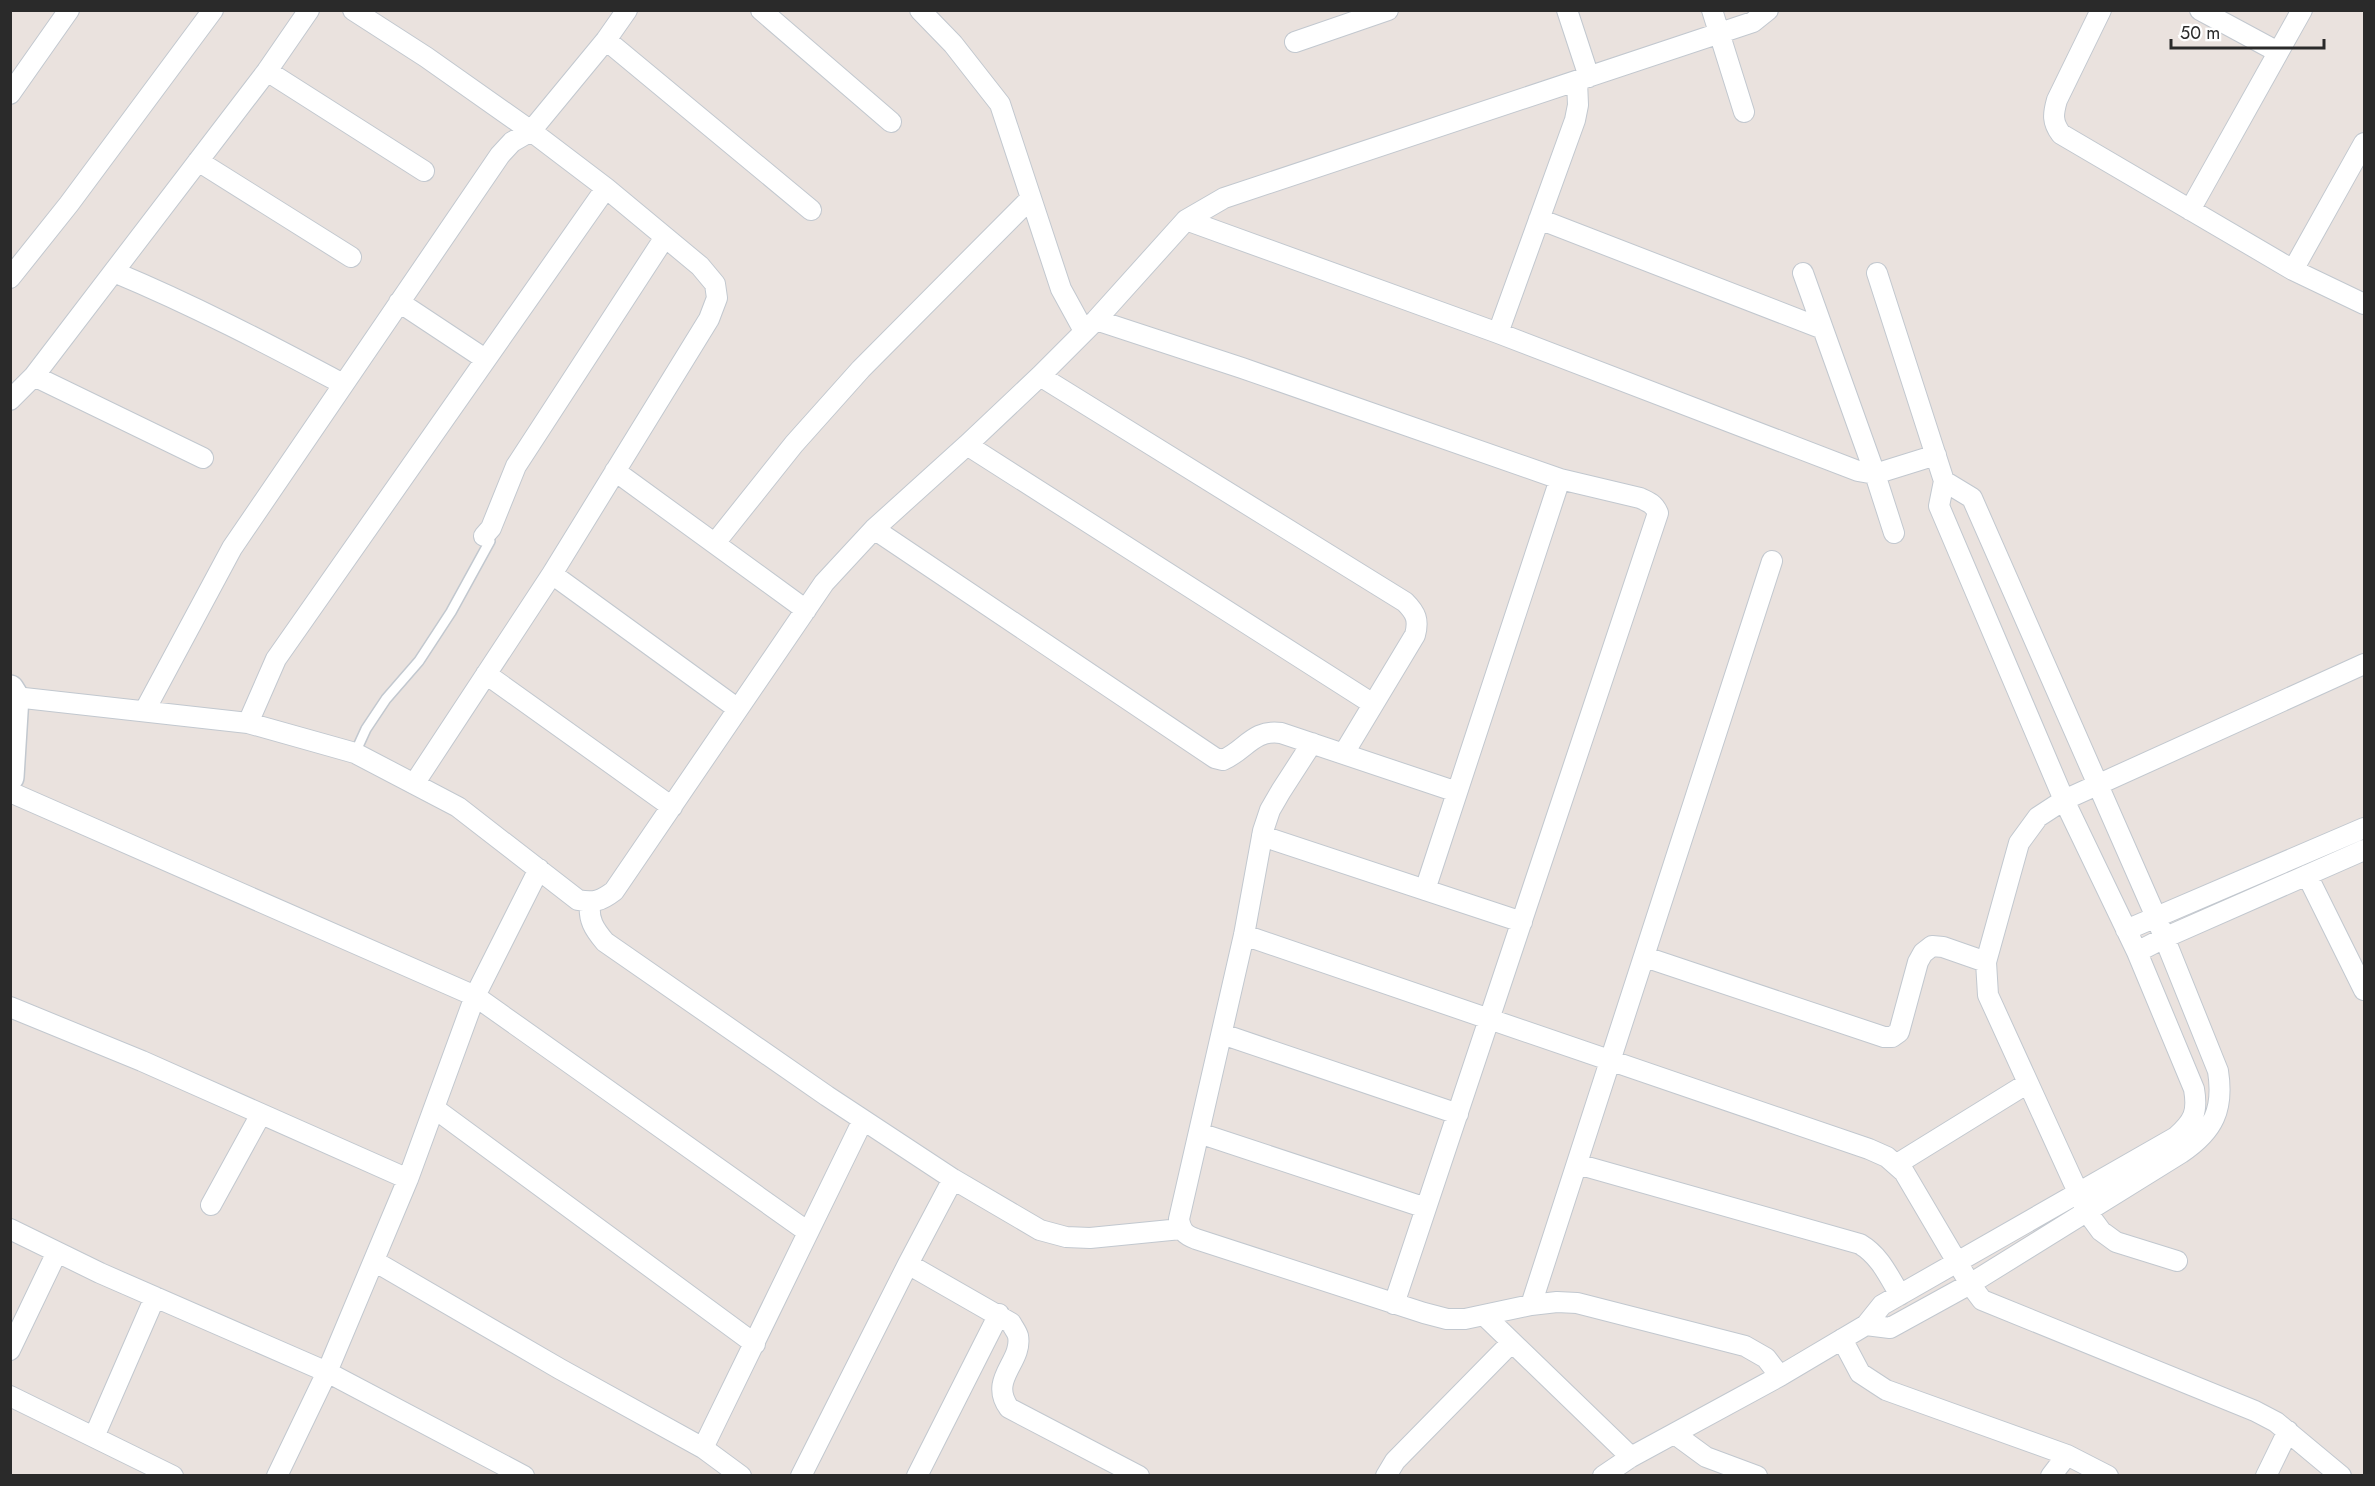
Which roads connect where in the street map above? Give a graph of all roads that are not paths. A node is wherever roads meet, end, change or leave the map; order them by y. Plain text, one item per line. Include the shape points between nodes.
1 (69, 10) edge
2 (213, 10) edge
3 (309, 10) edge
4 (353, 10) edge
5 (627, 10) edge
6 (761, 10) edge
7 (920, 10) edge
8 (1388, 10) edge
9 (1568, 10) edge
10 (1712, 10) edge
11 (1768, 10) edge
12 (2101, 10) edge
13 (2199, 10) edge
14 (2302, 10) edge
15 (1718, 34) junction
16 (606, 40) junction
17 (1295, 42) dead end
18 (2278, 52) junction
19 (267, 71) junction
20 (1582, 79) junction
21 (10, 94) edge
22 (1744, 112) dead end
23 (891, 122) dead end
24 (531, 131) junction
25 (2364, 143) edge
26 (198, 162) junction
27 (424, 171) dead end
28 (606, 188) junction
29 (1031, 198) junction
30 (812, 210) dead end
31 (2190, 210) junction
32 (1539, 219) junction
33 (1186, 220) junction
34 (665, 237) junction
35 (351, 257) dead end
36 (2294, 270) junction
37 (114, 272) junction
38 (1803, 273) dead end
39 (1877, 273) dead end
40 (10, 278) edge
41 (399, 302) junction
42 (2364, 304) edge
43 (1090, 326) junction
44 (1823, 329) junction
45 (1498, 333) junction
46 (485, 359) junction
47 (34, 376) junction
48 (1040, 376) junction
49 (343, 384) junction
50 (10, 400) edge
51 (967, 445) junction
52 (1936, 455) junction
53 (203, 458) dead end
54 (615, 471) junction
55 (1875, 474) junction
56 (1560, 479) junction
57 (1944, 481) junction
58 (874, 529) junction
59 (1894, 532) dead end
60 (487, 538) joint
61 (715, 543) junction
62 (1772, 561) dead end
63 (552, 574) junction
64 (806, 610) junction
65 (2364, 664) edge
66 (486, 674) junction
67 (13, 693) edge
68 (1373, 704) junction
69 (738, 709) junction
70 (145, 710) junction
71 (248, 723) junction
72 (1312, 743) junction
73 (355, 753) junction
74 (1344, 753) junction
75 (10, 777) edge
76 (414, 784) junction
77 (2097, 785) junction
78 (10, 792) edge
79 (1457, 792) junction
80 (2064, 800) junction
81 (672, 807) junction
82 (2364, 828) edge
83 (1262, 836) junction
84 (2364, 850) edge
85 (539, 869) junction
86 (2307, 875) junction
87 (1425, 890) junction
88 (590, 902) junction
89 (2156, 917) junction
90 (1522, 922) junction
91 (2126, 930) junction
92 (1244, 935) junction
93 (2164, 938) junction
94 (2137, 952) junction
95 (1645, 957) junction
96 (1986, 962) junction
97 (2364, 990) edge
98 (475, 996) junction
99 (10, 1007) edge
100 (1489, 1020) junction
101 (1222, 1034) junction
102 (1611, 1062) junction
103 (2028, 1083) junction
104 (434, 1108) junction
105 (261, 1114) junction
106 (1458, 1114) junction
107 (863, 1120) junction
108 (2202, 1121) junction
109 (1199, 1134) junction
110 (1577, 1164) junction
111 (1897, 1164) junction
112 (408, 1179) junction
113 (953, 1179) junction
114 (2078, 1193) junction
115 (212, 1205) dead end
116 (1426, 1208) junction
117 (2087, 1212) junction
118 (1181, 1228) junction
119 (10, 1229) edge
120 (808, 1232) junction
121 (57, 1252) junction
122 (374, 1261) junction
123 (1958, 1261) junction
124 (2176, 1261) dead end
125 (908, 1264) junction
126 (1970, 1284) junction
127 (1900, 1294) junction
128 (155, 1297) junction
129 (1394, 1304) junction
130 (1532, 1305) junction
131 (999, 1314) junction
132 (1485, 1316) junction
133 (1866, 1325) junction
134 (1842, 1339) junction
135 (1512, 1342) junction
136 (754, 1344) junction
137 (10, 1350) edge
138 (327, 1372) junction
139 (1780, 1376) junction
140 (10, 1396) edge
141 (2288, 1431) junction
142 (1676, 1435) junction
143 (94, 1437) junction
144 (703, 1448) junction
145 (2067, 1455) junction
146 (1631, 1457) junction
147 (1747, 1474) edge
148 (173, 1476) edge
149 (276, 1476) edge
150 (524, 1476) edge
151 (741, 1476) edge
152 (801, 1476) edge
153 (917, 1476) edge
154 (1139, 1476) edge
155 (1386, 1476) edge
156 (1603, 1476) edge
157 (2051, 1476) edge
158 (2108, 1476) edge
159 (2266, 1476) edge
160 (2341, 1476) edge

1 - 21 street
2 - 40 street
3 - 19 street
4 - 24 street
5 - 16 street
6 - 23 street
7 - 29 street via 1000,104
8 - 17 street
9 - 20 street
10 - 15 street
11 - 15 street via 1754,22
12 - 31 street via 2057,100 2054,124 2072,142
13 - 18 street
14 - 18 street
15 - 20 street
15 - 22 street
16 - 24 street
16 - 30 street
18 - 31 street
19 - 26 street
19 - 27 street
20 - 32 street via 1575,120
20 - 33 street via 1224,198
24 - 28 street
24 - 41 street via 512,142 501,155
25 - 36 street
26 - 35 street
26 - 37 street
28 - 34 street
28 - 46 street
29 - 43 street via 1061,289
29 - 61 street via 861,369 794,444
31 - 36 street
32 - 44 street
32 - 45 street
33 - 43 street
33 - 45 street
34 - 54 street via 700,266 715,284 717,298 709,320
34 - 60 street via 516,466
36 - 42 street
37 - 47 street
37 - 49 street via 228,323
38 - 44 street
39 - 52 street
41 - 46 street
41 - 49 street
43 - 48 street
43 - 56 street via 1242,368
44 - 55 street
45 - 55 street via 1858,471
46 - 71 street via 276,659
47 - 50 street
47 - 53 street
48 - 51 street
48 - 68 street via 1414,610 1419,622 1415,635
49 - 70 street via 232,548
51 - 58 street
51 - 68 street
52 - 55 street
52 - 57 street
54 - 61 street
54 - 63 street
55 - 59 street
56 - 79 street
56 - 90 street via 1650,502 1658,513
57 - 77 street via 1971,498
57 - 80 street via 1939,506
58 - 64 street via 824,583
58 - 72 street via 1215,758 1223,760 1261,733
60 - 73 lane via 451,612 419,661 386,699
61 - 64 street
62 - 95 street
63 - 66 street
63 - 69 street
64 - 69 street
65 - 77 street
66 - 76 street
66 - 81 street
67 - 70 street
67 - 75 main road
68 - 74 street
69 - 81 street
70 - 71 street
71 - 73 street
72 - 74 street
72 - 83 street via 1270,810
73 - 76 street
74 - 79 street
76 - 85 street via 458,807
77 - 80 street
77 - 89 street
78 - 98 street
79 - 87 street
80 - 91 street
80 - 96 street via 2038,817 2019,843
81 - 88 street via 614,891 602,901
82 - 89 street
83 - 87 street
83 - 92 street
84 - 86 street
85 - 88 street via 578,900
85 - 98 street
86 - 93 street
86 - 97 street
87 - 90 street
88 - 107 street via 588,916 605,942
89 - 91 street
89 - 93 street
90 - 100 street
91 - 94 street
92 - 100 street
92 - 101 street
93 - 94 street
93 - 108 street via 2218,1071 2219,1109
94 - 108 street via 2194,1089
95 - 96 street via 1884,1037 1899,1032 1918,962 1932,946
95 - 102 street
96 - 103 street via 1988,995
98 - 104 street
98 - 120 street
99 - 105 street
100 - 102 street
100 - 106 street
101 - 106 street
101 - 109 street
102 - 110 street
102 - 111 street via 1869,1149
103 - 111 street
103 - 114 street
104 - 112 street
104 - 136 street
105 - 112 street
105 - 115 street
106 - 116 street
107 - 113 street
107 - 120 street
108 - 114 street
108 - 117 street via 2198,1142
109 - 116 street
109 - 118 street via 1179,1219
110 - 127 street via 1860,1244 1880,1261
110 - 130 street
111 - 123 street
112 - 122 street
113 - 118 street via 1040,1230 1066,1237 1117,1237
113 - 125 street
114 - 117 street
114 - 123 street
116 - 129 street
117 - 124 street via 2116,1242
117 - 126 street
118 - 129 street via 1187,1236
119 - 121 street
120 - 136 street
121 - 128 street
121 - 137 street
122 - 138 street
122 - 144 street
123 - 126 street
123 - 127 street
125 - 131 street
125 - 152 street
126 - 133 street via 1890,1328
126 - 141 street via 1982,1300 2255,1412
127 - 133 street via 1882,1305
128 - 138 street
128 - 143 street
129 - 132 street via 1447,1319
130 - 132 street
130 - 139 street via 1577,1303 1745,1346 1766,1358
131 - 153 street
131 - 154 street via 1018,1335 1002,1384 1002,1399 1009,1408
132 - 135 street
133 - 134 street
134 - 139 street
134 - 145 street via 1860,1373 1879,1386
135 - 146 street
135 - 155 street via 1395,1461
136 - 144 street
138 - 149 street
138 - 150 street
139 - 142 street
140 - 143 street
141 - 159 street
141 - 160 street
142 - 146 street
142 - 147 street via 1706,1457
143 - 148 street
144 - 151 street
145 - 157 street
145 - 158 street
146 - 156 street

